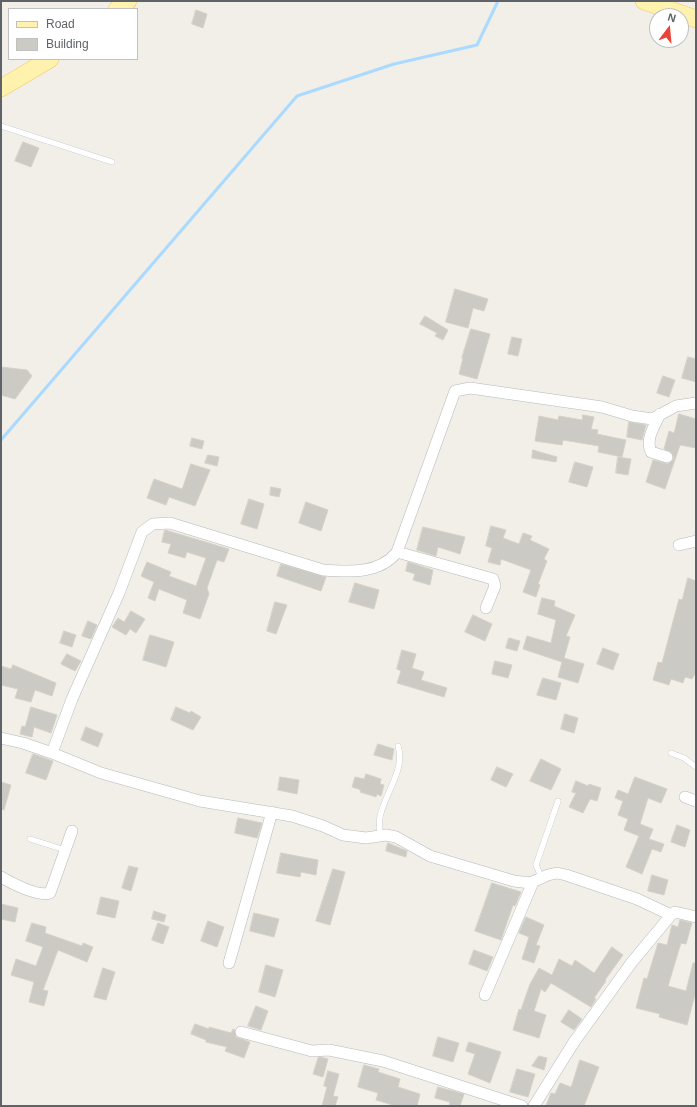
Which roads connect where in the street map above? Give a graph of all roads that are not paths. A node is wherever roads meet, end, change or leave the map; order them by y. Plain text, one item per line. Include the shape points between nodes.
1 (128, 1) edge
2 (644, 1) edge
3 (118, 8) edge
4 (696, 19) edge
5 (48, 60) edge
6 (1, 88) edge
7 (1, 126) edge
8 (112, 162) dead end
9 (696, 403) edge
10 (660, 414) junction
11 (667, 457) dead end
12 (696, 541) edge
13 (679, 545) dead end
14 (397, 552) junction
15 (486, 608) dead end
16 (1, 738) edge
17 (398, 746) dead end
18 (52, 753) junction
19 (671, 753) dead end
20 (696, 767) edge
21 (685, 797) dead end
22 (696, 800) edge
23 (558, 801) dead end
24 (272, 812) junction
25 (72, 831) dead end
26 (380, 836) junction
27 (30, 839) dead end
28 (65, 850) junction
29 (1, 877) edge
30 (538, 880) junction
31 (671, 915) junction
32 (696, 917) edge
33 (229, 963) dead end
34 (485, 995) dead end
35 (241, 1032) dead end
36 (522, 1106) edge
37 (534, 1106) edge

1 - 3 main road
2 - 4 main road
5 - 6 main road
7 - 8 lane
9 - 10 street via 676,406
10 - 11 street via 650,436 649,448 651,452
10 - 14 street via 652,418 632,416 602,407 470,388 455,391
12 - 13 street
14 - 15 street via 493,579 495,586
14 - 18 street via 391,560 378,568 323,570 170,523 153,524 142,532
16 - 18 street
17 - 26 lane via 400,751 397,768 380,817
18 - 24 street via 139,785 200,801
19 - 20 lane
21 - 22 street
23 - 30 lane via 536,865
24 - 26 street via 323,826 343,835 366,838
24 - 33 street
25 - 28 street
26 - 30 street via 396,837 430,856 514,881 530,883
27 - 28 lane
28 - 29 street via 50,893 40,894
30 - 31 street via 557,873 566,875 637,898
30 - 34 street
31 - 32 street via 675,912
31 - 37 street via 632,962 574,1042
35 - 36 street via 312,1052 329,1050 383,1061

